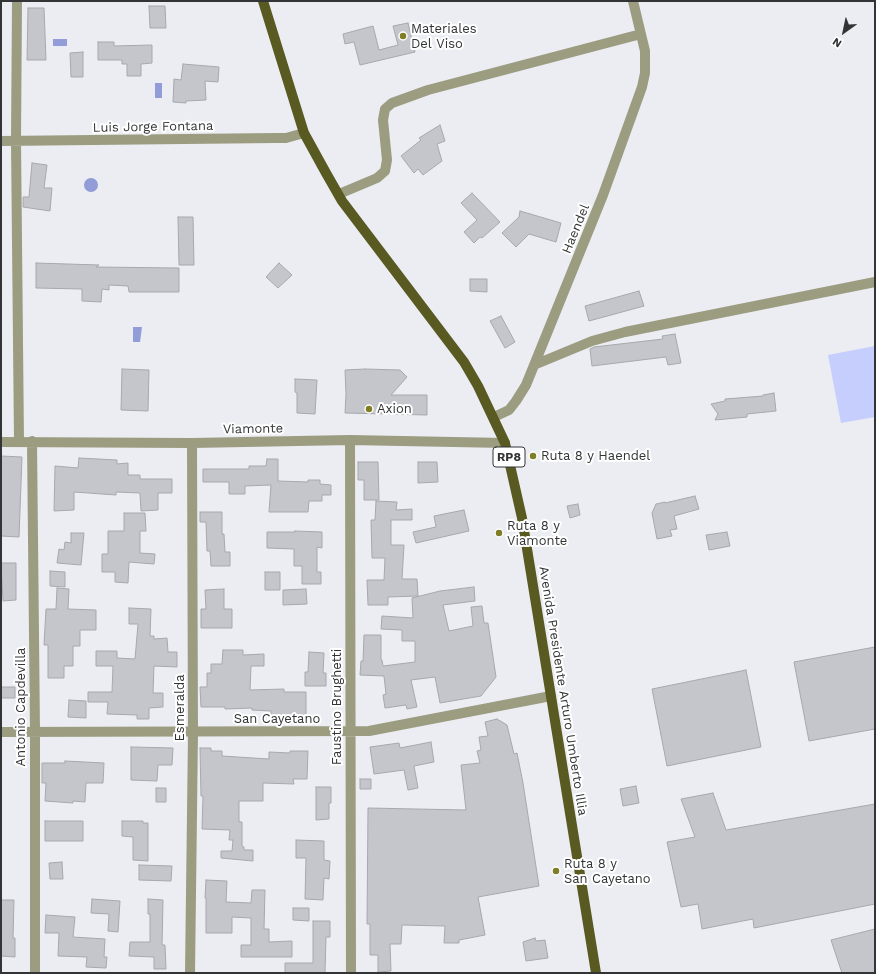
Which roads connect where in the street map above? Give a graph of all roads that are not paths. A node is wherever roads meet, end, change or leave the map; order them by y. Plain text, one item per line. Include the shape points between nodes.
1 (17, 1) edge
2 (263, 1) edge
3 (633, 1) edge
4 (641, 34) junction
5 (304, 133) junction
6 (1, 141) edge
7 (16, 141) junction
8 (339, 194) junction
9 (875, 282) edge
10 (534, 365) junction
11 (494, 417) junction
12 (350, 440) junction
13 (32, 441) junction
14 (1, 442) edge
15 (19, 442) junction
16 (192, 443) junction
17 (505, 443) junction
18 (551, 696) junction
19 (1, 732) edge
20 (350, 732) junction
21 (35, 733) junction
22 (193, 733) junction
23 (35, 973) edge
24 (190, 973) edge
25 (351, 973) edge
26 (596, 973) edge

1 - 7 street
2 - 5 main road, Avenida Presidente Arturo Umberto Illia / RP8
3 - 4 street, Haendel
4 - 8 street via 428,90 392,103 385,109 383,120 387,160 384,170 377,178
4 - 10 street, Haendel via 645,51 642,87 603,195
5 - 7 street, Luis Jorge Fontana via 286,138
5 - 8 main road, Avenida Presidente Arturo Umberto Illia / RP8
6 - 7 street, Luis Jorge Fontana
7 - 15 street
8 - 11 main road, Avenida Presidente Arturo Umberto Illia / RP8 via 464,362
9 - 10 street via 625,332 592,341
10 - 11 street, Haendel via 516,401 509,410
11 - 17 main road, Avenida Presidente Arturo Umberto Illia / RP8
12 - 16 street, Viamonte
12 - 17 street, Viamonte
12 - 20 street, Faustino Brughetti
13 - 15 street, Viamonte
13 - 16 street, Viamonte
13 - 21 street, Antonio Capdevilla
14 - 15 street, Viamonte
16 - 22 street, Esmeralda
17 - 18 main road, Avenida Presidente Arturo Umberto Illia / RP8 via 522,518
18 - 20 street, San Cayetano via 369,731
18 - 26 main road, Avenida Presidente Arturo Umberto Illia / RP8
19 - 21 street, San Cayetano
20 - 22 street, San Cayetano
20 - 25 street, Faustino Brughetti
21 - 22 street, San Cayetano
21 - 23 street, Antonio Capdevilla
22 - 24 street, Esmeralda

